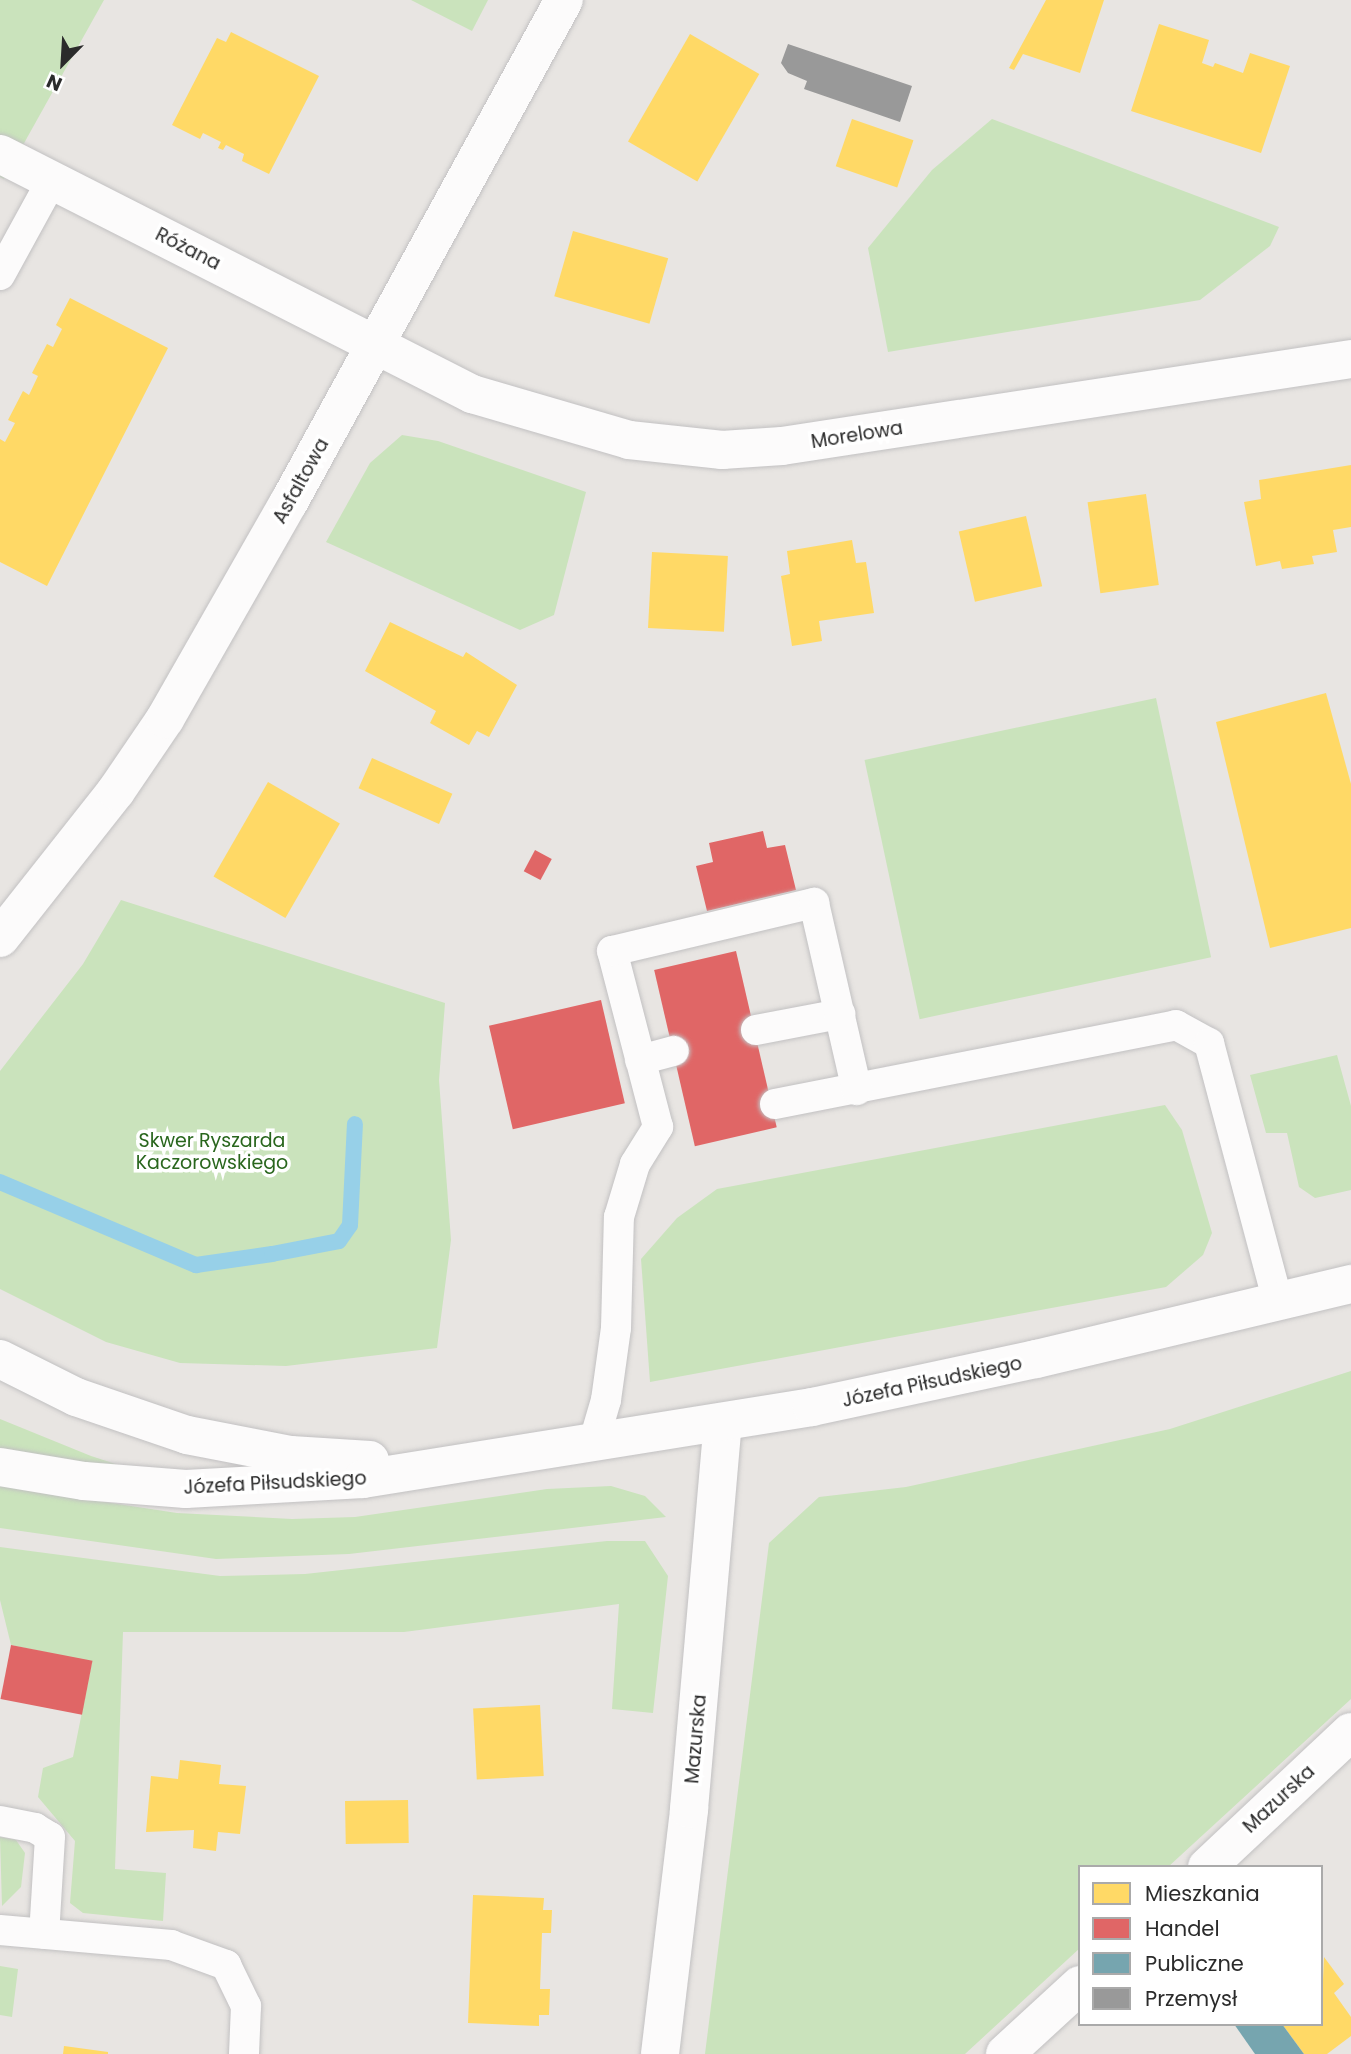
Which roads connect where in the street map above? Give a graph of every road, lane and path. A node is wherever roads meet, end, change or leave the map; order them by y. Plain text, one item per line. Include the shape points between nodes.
1 (564, 0) edge
2 (0, 154) edge
3 (52, 180) junction
4 (0, 275) edge
5 (376, 345) junction
6 (1351, 359) edge
7 (0, 938) edge
8 (840, 1014) junction
9 (756, 1030) dead end
10 (674, 1051) dead end
11 (640, 1060) junction
12 (857, 1090) junction
13 (775, 1104) dead end
14 (1351, 1284) edge
15 (1278, 1303) junction
16 (0, 1359) edge
17 (723, 1422) junction
18 (594, 1441) junction
19 (508, 1452) junction
20 (0, 1467) edge
21 (1351, 1732) edge
22 (0, 1821) edge
23 (1209, 1865) edge
24 (0, 1930) edge
25 (44, 1934) junction
26 (1078, 1987) edge
27 (244, 2054) edge
28 (660, 2054) edge
29 (1005, 2054) edge

1 - 5 street, Asfaltowa
2 - 3 street, Różana
3 - 4 lane
3 - 5 street, Różana
5 - 6 street, Morelowa via 472,394 583,428 629,440 722,450 803,443
5 - 7 street, Asfaltowa via 159,728 116,791
8 - 9 lane
8 - 11 lane via 814,903 612,951
8 - 12 lane
10 - 11 lane
11 - 18 lane via 657,1127 635,1164 618,1217 617,1328 606,1400
12 - 13 lane
12 - 15 lane via 1176,1025 1209,1043
14 - 15 street, Józefa Piłsudskiego
15 - 17 street, Józefa Piłsudskiego via 1009,1365
16 - 19 street, Józefa Piłsudskiego via 118,1414 258,1450 368,1460
17 - 18 street, Józefa Piłsudskiego
17 - 28 street, Mazurska via 689,1809
18 - 19 street, Józefa Piłsudskiego
19 - 20 street, Józefa Piłsudskiego via 363,1479 242,1488 134,1486
21 - 23 street, Mazurska
22 - 25 lane via 35,1828 50,1837
24 - 25 lane
25 - 27 lane via 170,1945 226,1965 246,2006
26 - 29 street

